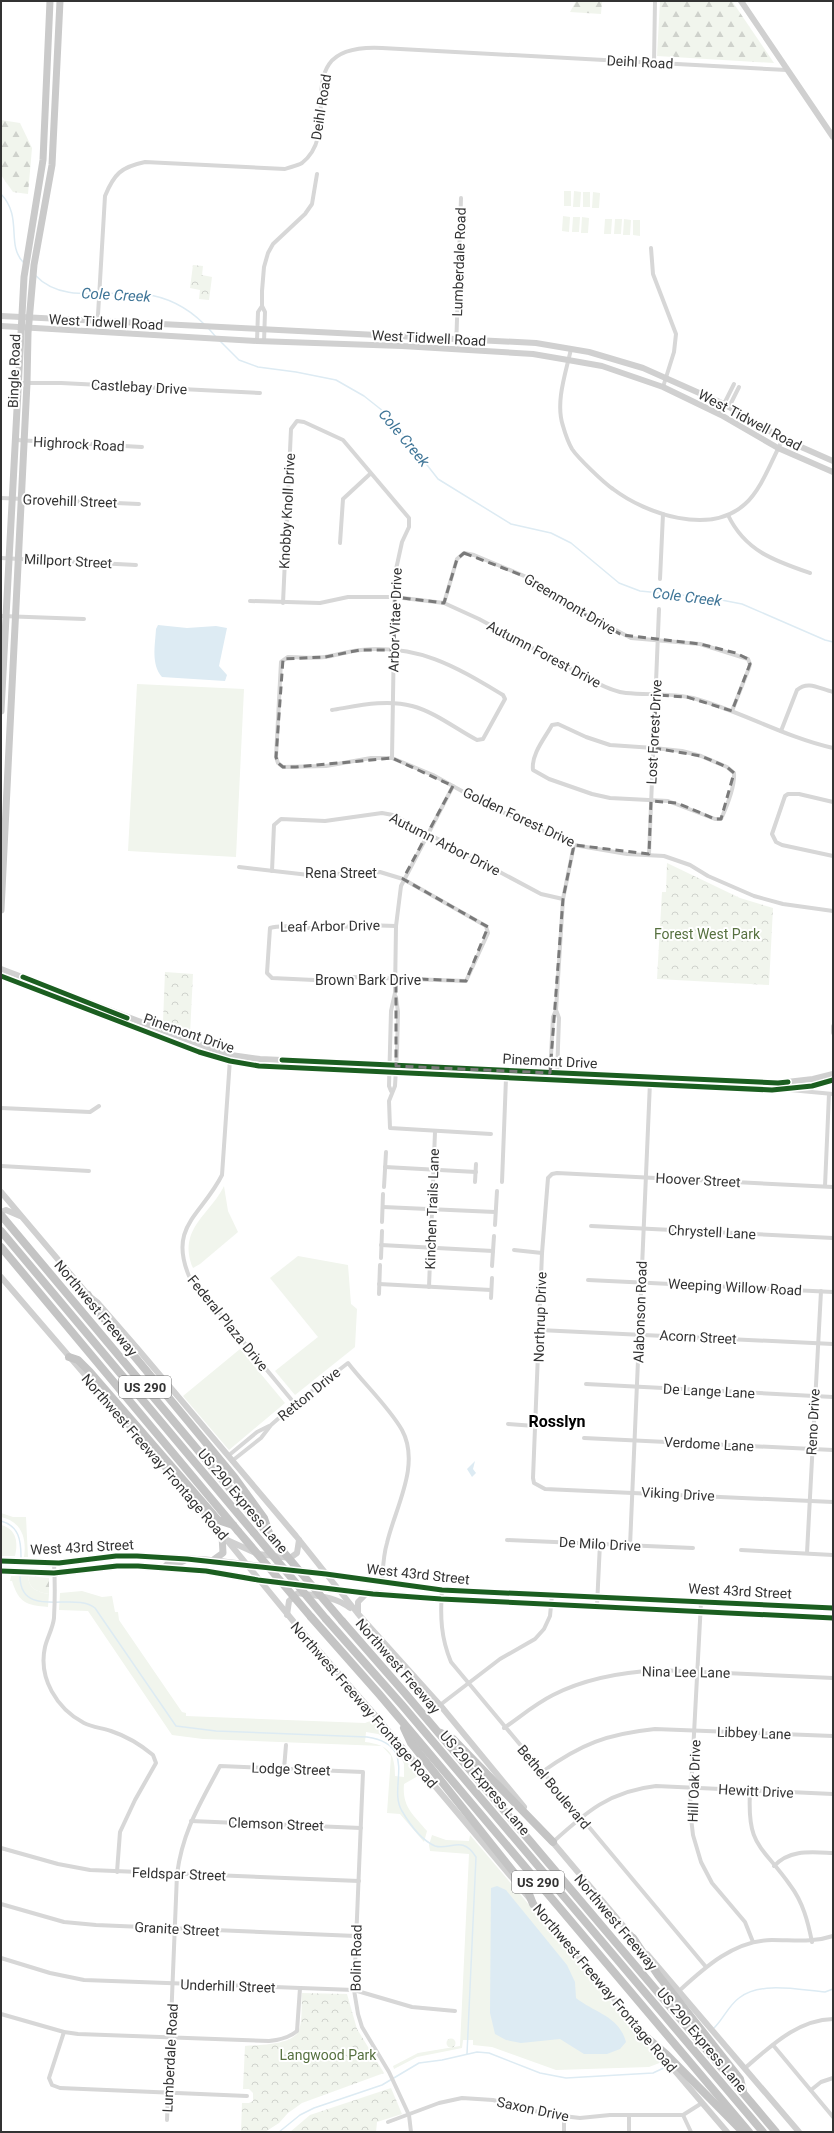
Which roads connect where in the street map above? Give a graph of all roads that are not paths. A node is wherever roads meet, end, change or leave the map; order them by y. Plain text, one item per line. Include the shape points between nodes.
1 (50, 1) edge
2 (60, 1) edge
3 (655, 1) edge
4 (741, 1) edge
5 (48, 53) junction
6 (57, 53) junction
7 (654, 63) junction
8 (787, 70) junction
9 (45, 136) junction
10 (53, 136) junction
11 (833, 137) edge
12 (317, 174) dead end
13 (461, 198) dead end
14 (32, 226) junction
15 (40, 227) junction
16 (652, 248) dead end
17 (262, 306) junction
18 (1, 316) edge
19 (21, 317) junction
20 (29, 318) junction
21 (97, 322) junction
22 (147, 324) junction
23 (1, 326) edge
24 (24, 328) junction
25 (257, 330) junction
26 (264, 330) junction
27 (97, 332) junction
28 (147, 334) junction
29 (327, 334) junction
30 (403, 337) junction
31 (456, 339) junction
32 (257, 341) junction
33 (264, 342) junction
34 (510, 342) junction
35 (326, 344) junction
36 (402, 346) junction
37 (571, 349) junction
38 (456, 350) junction
39 (510, 354) junction
40 (568, 360) junction
41 (666, 377) junction
42 (19, 383) junction
43 (27, 383) junction
44 (734, 384) dead end
45 (663, 387) junction
46 (739, 387) dead end
47 (260, 393) dead end
48 (726, 406) junction
49 (721, 415) junction
50 (297, 421) joint
51 (783, 439) junction
52 (16, 440) junction
53 (24, 441) junction
54 (142, 447) dead end
55 (778, 448) junction
56 (833, 461) edge
57 (833, 472) edge
58 (370, 474) junction
59 (1, 498) edge
60 (12, 499) junction
61 (21, 500) junction
62 (139, 504) dead end
63 (663, 514) junction
64 (728, 515) junction
65 (340, 543) dead end
66 (1, 558) edge
67 (9, 558) junction
68 (18, 558) junction
69 (136, 565) dead end
70 (810, 573) dead end
71 (660, 579) dead end
72 (395, 597) junction
73 (250, 601) dead end
74 (283, 603) junction
75 (444, 603) junction
76 (659, 609) dead end
77 (3, 616) edge
78 (15, 617) junction
79 (84, 619) dead end
80 (658, 639) junction
81 (394, 650) junction
82 (833, 692) edge
83 (656, 695) junction
84 (393, 704) junction
85 (332, 710) dead end
86 (1, 711) edge
87 (732, 711) junction
88 (781, 731) junction
89 (1, 735) edge
90 (9, 735) junction
91 (654, 748) junction
92 (833, 748) edge
93 (392, 758) junction
94 (453, 786) junction
95 (651, 801) junction
96 (833, 802) edge
97 (427, 834) junction
98 (574, 845) junction
99 (2, 851) edge
100 (649, 854) junction
101 (833, 856) edge
102 (238, 867) dead end
103 (272, 871) junction
104 (403, 879) junction
105 (564, 899) junction
106 (1, 902) edge
107 (1, 910) edge
108 (833, 911) edge
109 (396, 926) junction
110 (267, 958) joint
111 (475, 962) joint
112 (1, 969) edge
113 (1, 976) edge
114 (396, 978) junction
115 (47, 986) junction
116 (395, 993) junction
117 (46, 994) junction
118 (556, 1010) junction
119 (112, 1011) junction
120 (120, 1015) junction
121 (109, 1018) junction
122 (120, 1022) junction
123 (833, 1026) edge
124 (833, 1033) edge
125 (552, 1036) junction
126 (559, 1036) junction
127 (230, 1058) junction
128 (393, 1066) junction
129 (471, 1069) junction
130 (393, 1073) junction
131 (554, 1073) junction
132 (833, 1074) edge
133 (471, 1076) junction
134 (506, 1078) junction
135 (650, 1078) junction
136 (553, 1080) junction
137 (710, 1080) junction
138 (833, 1080) edge
139 (650, 1085) junction
140 (778, 1086) junction
141 (710, 1088) junction
142 (788, 1089) junction
143 (831, 1094) edge
144 (99, 1106) dead end
145 (1, 1108) edge
146 (435, 1132) junction
147 (491, 1134) dead end
148 (386, 1152) dead end
149 (476, 1164) dead end
150 (1, 1166) edge
151 (385, 1167) junction
152 (433, 1170) junction
153 (89, 1171) dead end
154 (476, 1172) junction
155 (563, 1173) joint
156 (646, 1177) junction
157 (475, 1182) dead end
158 (502, 1182) dead end
159 (825, 1186) junction
160 (833, 1186) edge
161 (384, 1187) dead end
162 (497, 1191) dead end
163 (1, 1192) edge
164 (383, 1194) dead end
165 (383, 1207) junction
166 (432, 1209) junction
167 (1, 1212) edge
168 (495, 1212) junction
169 (1, 1215) edge
170 (24, 1219) junction
171 (382, 1222) dead end
172 (495, 1225) dead end
173 (590, 1226) dead end
174 (644, 1229) junction
175 (1, 1231) edge
176 (382, 1231) dead end
177 (494, 1236) dead end
178 (833, 1238) edge
179 (381, 1245) junction
180 (1, 1247) edge
181 (430, 1247) junction
182 (514, 1250) dead end
183 (493, 1251) junction
184 (542, 1253) junction
185 (380, 1258) dead end
186 (380, 1265) dead end
187 (492, 1266) dead end
188 (1, 1277) edge
189 (492, 1278) dead end
190 (588, 1280) dead end
191 (642, 1282) junction
192 (379, 1284) junction
193 (429, 1287) junction
194 (491, 1290) junction
195 (821, 1291) junction
196 (833, 1292) edge
197 (379, 1294) dead end
198 (88, 1295) junction
199 (491, 1298) dead end
200 (539, 1330) junction
201 (639, 1334) junction
202 (818, 1344) junction
203 (833, 1344) edge
204 (69, 1357) junction
205 (586, 1384) dead end
206 (637, 1387) junction
207 (815, 1396) junction
208 (833, 1397) edge
209 (295, 1404) junction
210 (508, 1424) dead end
211 (271, 1425) junction
212 (535, 1426) junction
213 (584, 1438) dead end
214 (635, 1440) junction
215 (812, 1449) junction
216 (833, 1450) edge
217 (230, 1459) junction
218 (533, 1474) joint
219 (632, 1492) junction
220 (810, 1500) junction
221 (833, 1502) edge
222 (236, 1528) junction
223 (269, 1535) junction
224 (224, 1537) junction
225 (299, 1539) junction
226 (507, 1540) dead end
227 (600, 1543) junction
228 (630, 1546) junction
229 (694, 1548) dead end
230 (741, 1550) dead end
231 (807, 1554) junction
232 (833, 1555) edge
233 (118, 1556) junction
234 (187, 1559) junction
235 (1, 1560) edge
236 (209, 1560) junction
237 (54, 1563) junction
238 (117, 1566) junction
239 (247, 1566) junction
240 (164, 1568) junction
241 (1, 1571) edge
242 (206, 1571) junction
243 (54, 1572) junction
244 (326, 1574) junction
245 (258, 1580) junction
246 (382, 1583) junction
247 (339, 1590) junction
248 (442, 1590) junction
249 (367, 1593) junction
250 (552, 1595) junction
251 (398, 1596) junction
252 (597, 1596) junction
253 (441, 1599) junction
254 (701, 1602) junction
255 (551, 1604) junction
256 (775, 1605) junction
257 (597, 1606) junction
258 (833, 1608) edge
259 (700, 1612) junction
260 (287, 1615) junction
261 (359, 1615) junction
262 (774, 1615) junction
263 (833, 1618) edge
264 (697, 1672) junction
265 (833, 1678) edge
266 (467, 1684) junction
267 (440, 1706) junction
268 (399, 1718) junction
269 (504, 1728) junction
270 (695, 1730) junction
271 (437, 1731) junction
272 (833, 1736) edge
273 (286, 1745) dead end
274 (220, 1766) joint
275 (284, 1769) junction
276 (363, 1772) joint
277 (542, 1772) junction
278 (692, 1788) junction
279 (750, 1791) junction
280 (833, 1794) edge
281 (580, 1818) junction
282 (191, 1820) junction
283 (361, 1828) junction
284 (553, 1842) junction
285 (1, 1848) edge
286 (833, 1853) edge
287 (774, 1866) junction
288 (117, 1872) junction
289 (177, 1874) junction
290 (359, 1881) junction
291 (1, 1904) edge
292 (533, 1904) junction
293 (176, 1929) junction
294 (356, 1936) junction
295 (833, 1936) edge
296 (632, 1938) junction
297 (753, 1942) junction
298 (812, 1942) junction
299 (1, 1958) edge
300 (706, 1967) junction
301 (173, 1984) junction
302 (300, 1988) junction
303 (354, 1990) junction
304 (679, 1991) junction
305 (455, 2011) dead end
306 (1, 2014) edge
307 (833, 2019) edge
308 (703, 2024) junction
309 (64, 2032) junction
310 (645, 2036) joint
311 (170, 2038) junction
312 (716, 2040) junction
313 (773, 2045) junction
314 (745, 2068) junction
315 (679, 2071) junction
316 (833, 2078) edge
317 (811, 2090) junction
318 (168, 2092) junction
319 (744, 2093) junction
320 (247, 2096) dead end
321 (702, 2102) junction
322 (683, 2114) junction
323 (409, 2115) junction
324 (629, 2115) junction
325 (564, 2117) junction
326 (833, 2117) edge
327 (167, 2120) dead end
328 (388, 2122) dead end
329 (410, 2132) edge
330 (564, 2132) edge
331 (628, 2132) edge
332 (691, 2132) edge
333 (727, 2132) edge
334 (743, 2132) edge
335 (749, 2132) edge
336 (762, 2132) edge
337 (776, 2132) edge
338 (799, 2132) edge

1 - 5 main road, Bingle Road
2 - 6 main road, Bingle Road
3 - 7 street
4 - 8 main road
5 - 6 main road
5 - 9 main road, Bingle Road
6 - 10 main road, Bingle Road
7 - 8 street, Deihl Road
7 - 21 street, Deihl Road via 352,48 334,60 323,78 317,142 301,163 284,169 145,162 121,170 111,181 105,196
8 - 11 main road
9 - 10 main road
9 - 14 main road, Bingle Road via 41,183
10 - 15 main road, Bingle Road via 51,177
12 - 17 street via 312,204 273,244 268,253 264,267
13 - 31 street, Lumberdale Road
14 - 15 main road
14 - 19 main road, Bingle Road via 27,250
15 - 20 main road, Bingle Road
16 - 41 street via 653,274 676,334 674,352
17 - 25 street via 258,312
17 - 26 street via 265,312
18 - 19 main road, West Tidwell Road
19 - 20 main road, West Tidwell Road
19 - 24 main road, Bingle Road
20 - 21 main road, West Tidwell Road
20 - 24 main road, Bingle Road
21 - 22 main road, West Tidwell Road
21 - 27 street, Deihl Road
22 - 25 main road, West Tidwell Road
22 - 28 main road
23 - 24 main road, West Tidwell Road
24 - 27 main road, West Tidwell Road
24 - 42 main road, Bingle Road
24 - 43 main road, Bingle Road
25 - 26 main road, West Tidwell Road
25 - 32 street
26 - 29 main road, West Tidwell Road
26 - 33 street
27 - 28 main road, West Tidwell Road
28 - 32 main road, West Tidwell Road
29 - 30 main road, West Tidwell Road
29 - 35 main road
30 - 31 main road, West Tidwell Road
30 - 36 main road
31 - 34 main road, West Tidwell Road
31 - 38 street, Lumberdale Road
32 - 33 main road, West Tidwell Road
33 - 35 main road, West Tidwell Road
34 - 37 main road, West Tidwell Road
34 - 39 main road
35 - 36 main road, West Tidwell Road
36 - 38 main road, West Tidwell Road
37 - 40 street
37 - 41 main road, West Tidwell Road via 625,361
38 - 39 main road, West Tidwell Road
39 - 40 main road, West Tidwell Road
40 - 45 main road, West Tidwell Road via 602,366
40 - 63 street via 561,404 562,425 572,449 612,489 638,505
41 - 45 street
41 - 48 main road, West Tidwell Road
42 - 43 street, Castlebay Drive
42 - 52 main road, Bingle Road
43 - 47 street, Castlebay Drive
43 - 53 main road, Bingle Road
44 - 48 street
45 - 49 main road, West Tidwell Road
46 - 48 street
48 - 49 main road
48 - 51 main road, West Tidwell Road
49 - 55 main road, West Tidwell Road
50 - 58 street, Arbor Vitae Drive via 343,440
50 - 74 street, Knobby Knoll Drive via 291,429
51 - 55 street
51 - 56 main road, West Tidwell Road
52 - 53 street, Highrock Road
52 - 60 main road, Bingle Road
53 - 54 street, Highrock Road
53 - 61 main road, Bingle Road
55 - 57 main road, West Tidwell Road
55 - 64 street via 757,490 745,504
58 - 65 street via 343,499
58 - 72 street, Arbor Vitae Drive via 409,518 409,528 396,560
59 - 60 street, Grovehill Street
60 - 61 street, Grovehill Street
60 - 67 main road, Bingle Road
61 - 62 street, Grovehill Street
61 - 68 main road, Bingle Road
63 - 64 street via 691,519
63 - 71 street
64 - 70 street via 735,529 749,545 766,556
66 - 67 street, Millport Street
67 - 68 street, Millport Street
67 - 77 main road, Bingle Road
68 - 69 street, Millport Street
68 - 78 main road, Bingle Road
72 - 74 street, Autumn Forest Drive via 348,597 320,603
72 - 75 street, Autumn Forest Drive
72 - 81 street, Arbor Vitae Drive
73 - 74 street, Autumn Forest Drive
75 - 80 street, Greenmont Drive via 457,559 464,553 529,578 562,602 622,635
75 - 83 street, Autumn Forest Drive via 479,619 595,682 625,693
76 - 80 street, Lost Forest Drive
77 - 78 street
77 - 86 main road, Bingle Road
78 - 79 street
78 - 90 main road, Bingle Road
80 - 83 street, Lost Forest Drive
80 - 87 street, Greenmont Drive via 700,644 748,659 749,668
81 - 84 street, Arbor Vitae Drive
81 - 84 street via 437,658 503,695 505,699 483,739 478,740 424,711 411,706
81 - 93 street, Golden Forest Drive via 360,650 325,657 288,656 283,659 276,757 283,767 326,766 371,758
82 - 88 street via 810,684 803,685 797,690
83 - 87 street, Autumn Forest Drive via 687,697
83 - 91 street, Lost Forest Drive
84 - 85 street via 369,704
84 - 93 street, Arbor Vitae Drive
87 - 88 street, Autumn Forest Drive
88 - 92 street, Autumn Forest Drive
89 - 90 main road
90 - 99 main road, Bingle Road
91 - 95 street, Lost Forest Drive
91 - 95 street via 682,751 727,767 734,773 734,779 721,819 715,819 677,803
91 - 95 street via 610,745 558,724 552,725 532,764 533,770 549,779 592,794
93 - 94 street, Golden Forest Drive
94 - 97 street
94 - 98 street, Golden Forest Drive via 521,822
95 - 100 street, Lost Forest Drive
96 - 101 street via 788,794 785,796 772,834 776,842
97 - 103 street, Autumn Arbor Drive via 392,815 382,813 325,821 281,819 274,825
97 - 104 street
97 - 105 street, Autumn Arbor Drive via 541,894
98 - 100 street, Golden Forest Drive via 626,854
98 - 105 street
99 - 106 main road, Bingle Road
100 - 108 street, Golden Forest Drive via 690,865 731,887 766,900
102 - 103 street, Rena Street
103 - 104 street, Rena Street via 309,875 380,872
104 - 109 street
104 - 111 street, Rena Street via 486,926 488,933
105 - 118 street
106 - 107 main road, Bingle Road
109 - 110 street, Leaf Arbor Drive via 275,926 270,928 268,933
109 - 114 street
110 - 114 street, Brown Bark Drive via 267,973 272,978
111 - 114 street, Brown Bark Drive via 466,981
112 - 115 main road, Pinemont Drive
113 - 117 main road, Pinemont Drive
114 - 116 street
115 - 117 main road
115 - 119 main road, Pinemont Drive
116 - 128 street via 398,1012
116 - 128 street via 391,1011
117 - 121 main road, Pinemont Drive
118 - 125 street
118 - 126 street via 559,1018
119 - 120 main road, Pinemont Drive
119 - 121 main road
120 - 122 main road
120 - 127 main road, Pinemont Drive
121 - 122 main road, Pinemont Drive
122 - 127 main road, Pinemont Drive via 199,1052
123 - 124 street
125 - 126 street
125 - 131 street
126 - 131 street
127 - 128 main road, Pinemont Drive
127 - 130 main road, Pinemont Drive via 260,1066
127 - 209 street, Federal Plaza Drive via 222,1175 186,1229 181,1245 184,1263 189,1276
128 - 129 main road, Pinemont Drive
128 - 130 street
129 - 131 main road, Pinemont Drive
129 - 133 main road
130 - 133 main road, Pinemont Drive
130 - 146 street via 395,1086 389,1101 390,1128
131 - 135 main road, Pinemont Drive
131 - 136 street
131 - 136 street
132 - 140 main road, Pinemont Drive
133 - 134 main road, Pinemont Drive
134 - 136 main road, Pinemont Drive
134 - 158 street
135 - 137 main road, Pinemont Drive
135 - 139 street, Alabonson Road
136 - 139 main road, Pinemont Drive
137 - 140 main road, Pinemont Drive
137 - 141 main road
138 - 142 main road, Pinemont Drive
139 - 141 main road, Pinemont Drive
139 - 156 street, Alabonson Road
140 - 141 main road, Pinemont Drive
140 - 142 main road, Pinemont Drive
142 - 143 street
143 - 159 street
144 - 145 street via 90,1112
146 - 147 street
146 - 152 street, Kinchen Trails Lane
148 - 151 street
149 - 154 street
150 - 153 street
151 - 152 street
151 - 161 street
152 - 154 street
152 - 166 street, Kinchen Trails Lane
154 - 157 street
155 - 156 street, Hoover Street
155 - 184 street, Northrup Drive via 552,1174 548,1178
156 - 159 street, Hoover Street
156 - 174 street, Alabonson Road
159 - 160 street, Hoover Street
162 - 168 street
163 - 170 main road
164 - 165 street
165 - 166 street
165 - 171 street
166 - 168 street
166 - 181 street, Kinchen Trails Lane
167 - 170 main road via 6,1210
168 - 172 street
169 - 223 highway, Northwest Freeway / US 290
170 - 198 main road
173 - 174 street, Chrystell Lane
174 - 178 street, Chrystell Lane
174 - 191 street, Alabonson Road
175 - 336 highway, US 290 Express Lane, bridge via 326,1619 402,1705
176 - 179 street
177 - 183 street
179 - 181 street
179 - 185 street
180 - 222 highway, US 290
181 - 183 street
181 - 193 street, Kinchen Trails Lane
182 - 184 street
183 - 187 street
184 - 200 street, Northrup Drive
186 - 192 street
188 - 204 main road, Northwest Freeway Frontage Road
189 - 194 street
190 - 191 street, Weeping Willow Road
191 - 195 street, Weeping Willow Road
191 - 201 street, Alabonson Road
192 - 193 street
192 - 197 street
193 - 194 street
194 - 199 street
195 - 196 street, Weeping Willow Road
195 - 202 street, Reno Drive
198 - 217 main road via 122,1330
198 - 223 highway via 121,1340 235,1478 264,1518
200 - 201 street, Acorn Street
200 - 212 street, Northrup Drive
201 - 202 street, Acorn Street
201 - 206 street, Alabonson Road
202 - 203 street, Acorn Street
202 - 207 street, Reno Drive
204 - 222 highway via 78,1360 90,1372 218,1520
204 - 224 main road, Northwest Freeway Frontage Road
205 - 206 street, De Lange Lane
206 - 207 street, De Lange Lane
206 - 214 street, Alabonson Road
207 - 208 street, De Lange Lane
207 - 215 street, Reno Drive
209 - 211 street, Retton Drive
209 - 246 street, Retton Drive via 348,1363 401,1430 406,1441 409,1461 387,1542
210 - 212 street
211 - 217 street, Retton Drive via 257,1432
211 - 217 street, Retton Drive via 261,1438
212 - 218 street, Northrup Drive
213 - 214 street, Verdome Lane
214 - 215 street, Verdome Lane
214 - 219 street, Alabonson Road
215 - 216 street, Verdome Lane
215 - 220 street, Reno Drive
217 - 225 main road
218 - 219 street, Viking Drive via 534,1483 545,1489
219 - 220 street, Viking Drive
219 - 228 street, Alabonson Road
220 - 221 street, Viking Drive
220 - 231 street, Reno Drive
222 - 268 highway, US 290, bridge
223 - 271 highway, Northwest Freeway / US 290, bridge
224 - 225 main road via 258,1554 290,1558 297,1553
224 - 236 main road via 224,1553
224 - 239 main road, Northwest Freeway Frontage Road
225 - 244 main road
226 - 227 street, De Milo Drive
227 - 228 street, De Milo Drive
227 - 252 street
228 - 229 street, De Milo Drive
230 - 231 street
231 - 232 street
233 - 234 main road, West 43rd Street
233 - 237 main road, West 43rd Street
233 - 238 main road
234 - 236 main road, West 43rd Street
234 - 240 main road via 169,1563
235 - 237 main road, West 43rd Street
236 - 239 main road, West 43rd Street
236 - 242 main road
237 - 243 street
238 - 240 main road, West 43rd Street
238 - 243 main road, West 43rd Street
239 - 244 main road, West 43rd Street
239 - 245 main road, Northwest Freeway Frontage Road
240 - 242 main road, West 43rd Street
241 - 243 main road, West 43rd Street
242 - 245 main road, West 43rd Street
243 - 288 street via 54,1620 43,1661 46,1680 58,1702 70,1714 85,1724 111,1731 148,1751 156,1763 120,1832
244 - 246 main road, West 43rd Street
244 - 247 main road
245 - 247 main road, West 43rd Street
245 - 260 main road, Northwest Freeway Frontage Road
246 - 248 main road, West 43rd Street
246 - 251 main road via 383,1589
247 - 249 main road, West 43rd Street
247 - 261 main road
248 - 250 main road, West 43rd Street
248 - 253 street, Bethel Boulevard
249 - 251 main road, West 43rd Street
249 - 261 main road via 358,1602
250 - 252 main road, West 43rd Street
250 - 255 street
251 - 253 main road, West 43rd Street
252 - 254 main road, West 43rd Street
252 - 257 street
253 - 255 main road, West 43rd Street
253 - 266 street, Bethel Boulevard via 440,1622 443,1643 451,1662
254 - 256 main road, West 43rd Street
254 - 259 street, Hill Oak Drive
255 - 257 main road, West 43rd Street
255 - 266 street via 550,1616 535,1640 500,1658
256 - 258 main road, West 43rd Street
256 - 262 main road
257 - 259 main road, West 43rd Street
259 - 262 main road, West 43rd Street
259 - 264 street, Hill Oak Drive
260 - 261 main road via 289,1601 298,1593 341,1600
260 - 292 main road, Northwest Freeway Frontage Road
261 - 267 main road
262 - 263 main road, West 43rd Street
264 - 265 street, Nina Lee Lane
264 - 269 street, Nina Lee Lane via 631,1671 591,1680 552,1695
264 - 270 street, Hill Oak Drive
266 - 267 street
266 - 269 street, Bethel Boulevard
267 - 284 main road
268 - 292 highway via 410,1743 527,1890
268 - 335 highway, US 290
269 - 277 street, Bethel Boulevard
270 - 272 street, Libbey Lane
270 - 277 street, Libbey Lane via 628,1731 603,1738 565,1756
270 - 278 street, Hill Oak Drive
271 - 284 highway via 453,1738
271 - 319 highway, Northwest Freeway / US 290
273 - 275 street
274 - 275 street, Lodge Street
274 - 282 street, Lumberdale Road
275 - 276 street, Lodge Street
276 - 283 street, Bolin Road
277 - 281 street, Bethel Boulevard
278 - 279 street, Hewitt Drive
278 - 281 street, Hewitt Drive via 656,1786 624,1792 598,1804
278 - 297 street, Hill Oak Drive via 690,1809 693,1835 701,1862 712,1883 745,1922
279 - 280 street, Hewitt Drive
279 - 287 street via 750,1822 753,1836
281 - 284 street, Hewitt Drive
281 - 300 street, Bethel Boulevard
282 - 283 street, Clemson Street
282 - 289 street, Lumberdale Road via 180,1850
283 - 290 street, Bolin Road
284 - 296 main road
285 - 288 street, Feldspar Street via 58,1864
286 - 287 street via 800,1852 788,1855
287 - 298 street via 798,1897 807,1918
288 - 289 street, Feldspar Street
289 - 290 street, Feldspar Street
289 - 293 street, Lumberdale Road
290 - 294 street, Bolin Road
291 - 293 street, Granite Street via 64,1922
292 - 310 main road, Northwest Freeway Frontage Road
293 - 294 street, Granite Street
293 - 301 street, Lumberdale Road
294 - 303 street, Bolin Road
295 - 298 street
296 - 304 main road
296 - 308 highway via 658,1975
297 - 298 street
297 - 300 street via 727,1953
299 - 301 street, Underhill Street via 84,1980
300 - 304 street
301 - 302 street, Underhill Street
301 - 311 street, Lumberdale Road
302 - 303 street, Underhill Street
302 - 311 street via 297,2031 282,2040
303 - 305 street, Underhill Street via 412,2007
303 - 323 street, Bolin Road via 362,2028 389,2072
304 - 308 main road
306 - 309 street
307 - 313 street via 804,2025
308 - 312 highway
309 - 311 street
309 - 318 street via 48,2078 52,2085 60,2088
310 - 315 highway
311 - 318 street, Lumberdale Road
312 - 314 main road
312 - 319 highway via 740,2078
313 - 314 street
313 - 317 street
314 - 338 main road
315 - 321 main road, Northwest Freeway Frontage Road
315 - 334 highway
316 - 317 street
317 - 326 street
318 - 320 street
318 - 327 street, Lumberdale Road
319 - 337 highway, Northwest Freeway / US 290
321 - 322 street, Saxon Drive
321 - 333 main road, Northwest Freeway Frontage Road
322 - 324 street, Saxon Drive
322 - 332 street
323 - 325 street, Saxon Drive via 439,2103 476,2098
323 - 328 street, Saxon Drive
323 - 329 street, Bolin Road
324 - 325 street, Saxon Drive
324 - 331 street
325 - 330 street

